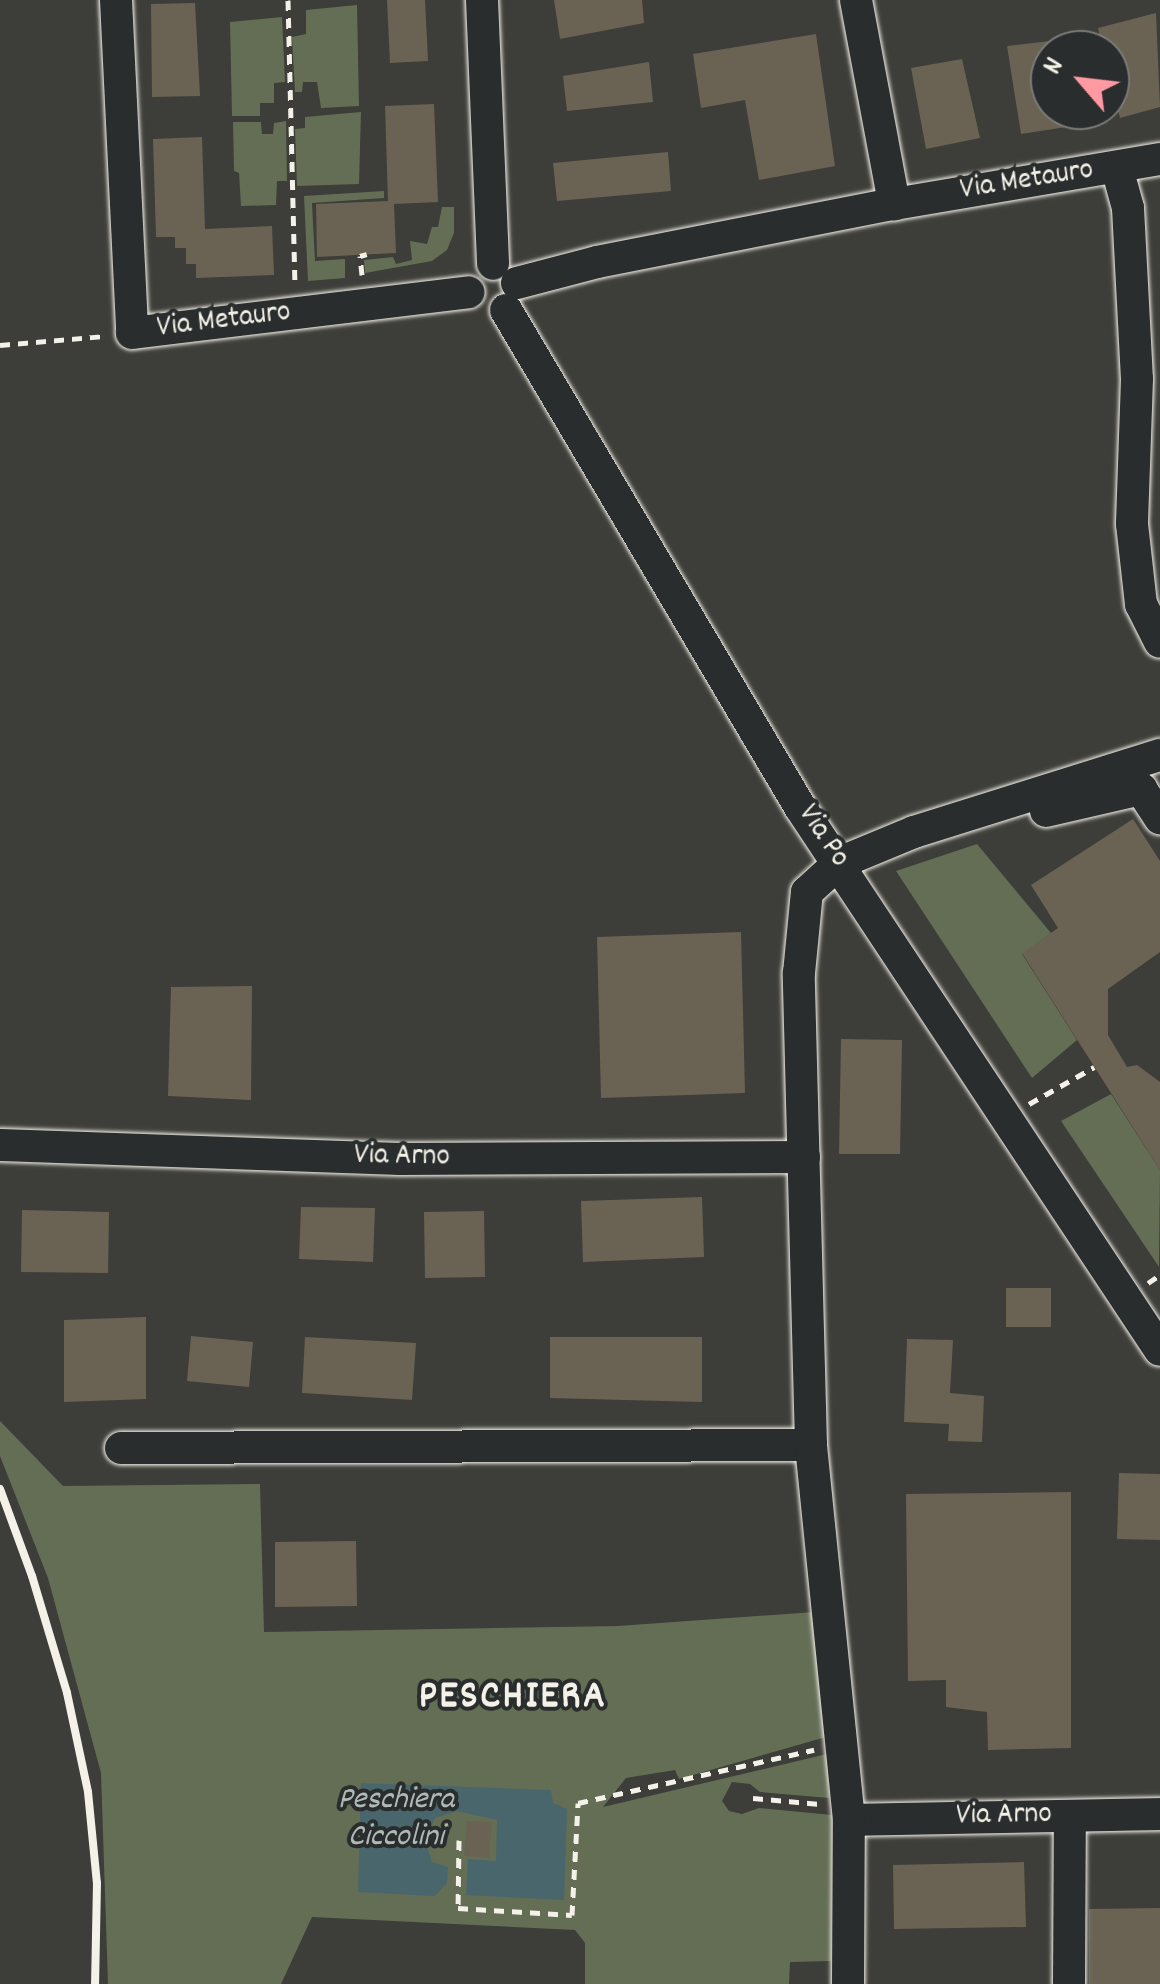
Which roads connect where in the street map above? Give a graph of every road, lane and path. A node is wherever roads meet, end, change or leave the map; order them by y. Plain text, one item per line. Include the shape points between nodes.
1 (116, 0) edge
2 (288, 0) edge
3 (482, 0) edge
4 (856, 0) edge
5 (1160, 159) edge
6 (1118, 168) junction
7 (894, 204) junction
8 (368, 254) dead end
9 (362, 274) dead end
10 (506, 286) junction
11 (296, 314) junction
12 (132, 333) junction
13 (0, 345) edge
14 (1160, 642) edge
15 (1160, 755) edge
16 (1022, 798) junction
17 (1160, 818) edge
18 (839, 863) junction
19 (1094, 1066) dead end
20 (1005, 1118) junction
21 (0, 1145) edge
22 (804, 1157) junction
23 (1160, 1350) edge
24 (811, 1445) junction
25 (121, 1448) dead end
26 (840, 1744) junction
27 (753, 1798) dead end
28 (848, 1814) junction
29 (1160, 1814) edge
30 (1070, 1816) junction
31 (459, 1840) dead end
32 (848, 1984) edge
33 (1068, 1984) edge

1 - 12 street, Via Metauro
2 - 11 path
3 - 10 street
4 - 7 street
5 - 6 street, Via Metauro
6 - 7 street, Via Metauro
6 - 14 street via 1128,208 1137,378 1132,524 1141,604
7 - 10 street, Via Metauro
8 - 9 path via 360,256
10 - 11 street, Via Metauro via 472,276 469,292
10 - 18 street, Via Po via 800,807
11 - 12 street, Via Metauro
12 - 13 path
15 - 16 street
16 - 17 street via 1030,814 1141,789
16 - 18 street
18 - 20 street, Via Po
18 - 22 street via 807,892 798,973
19 - 20 path
20 - 23 street, Via Po
21 - 22 street, Via Arno via 400,1159
22 - 24 street
24 - 25 street
24 - 26 street
26 - 28 street
26 - 31 path via 578,1803 572,1915 458,1908
27 - 28 path
28 - 30 street, Via Arno
28 - 32 street
29 - 30 street, Via Arno
30 - 33 street

